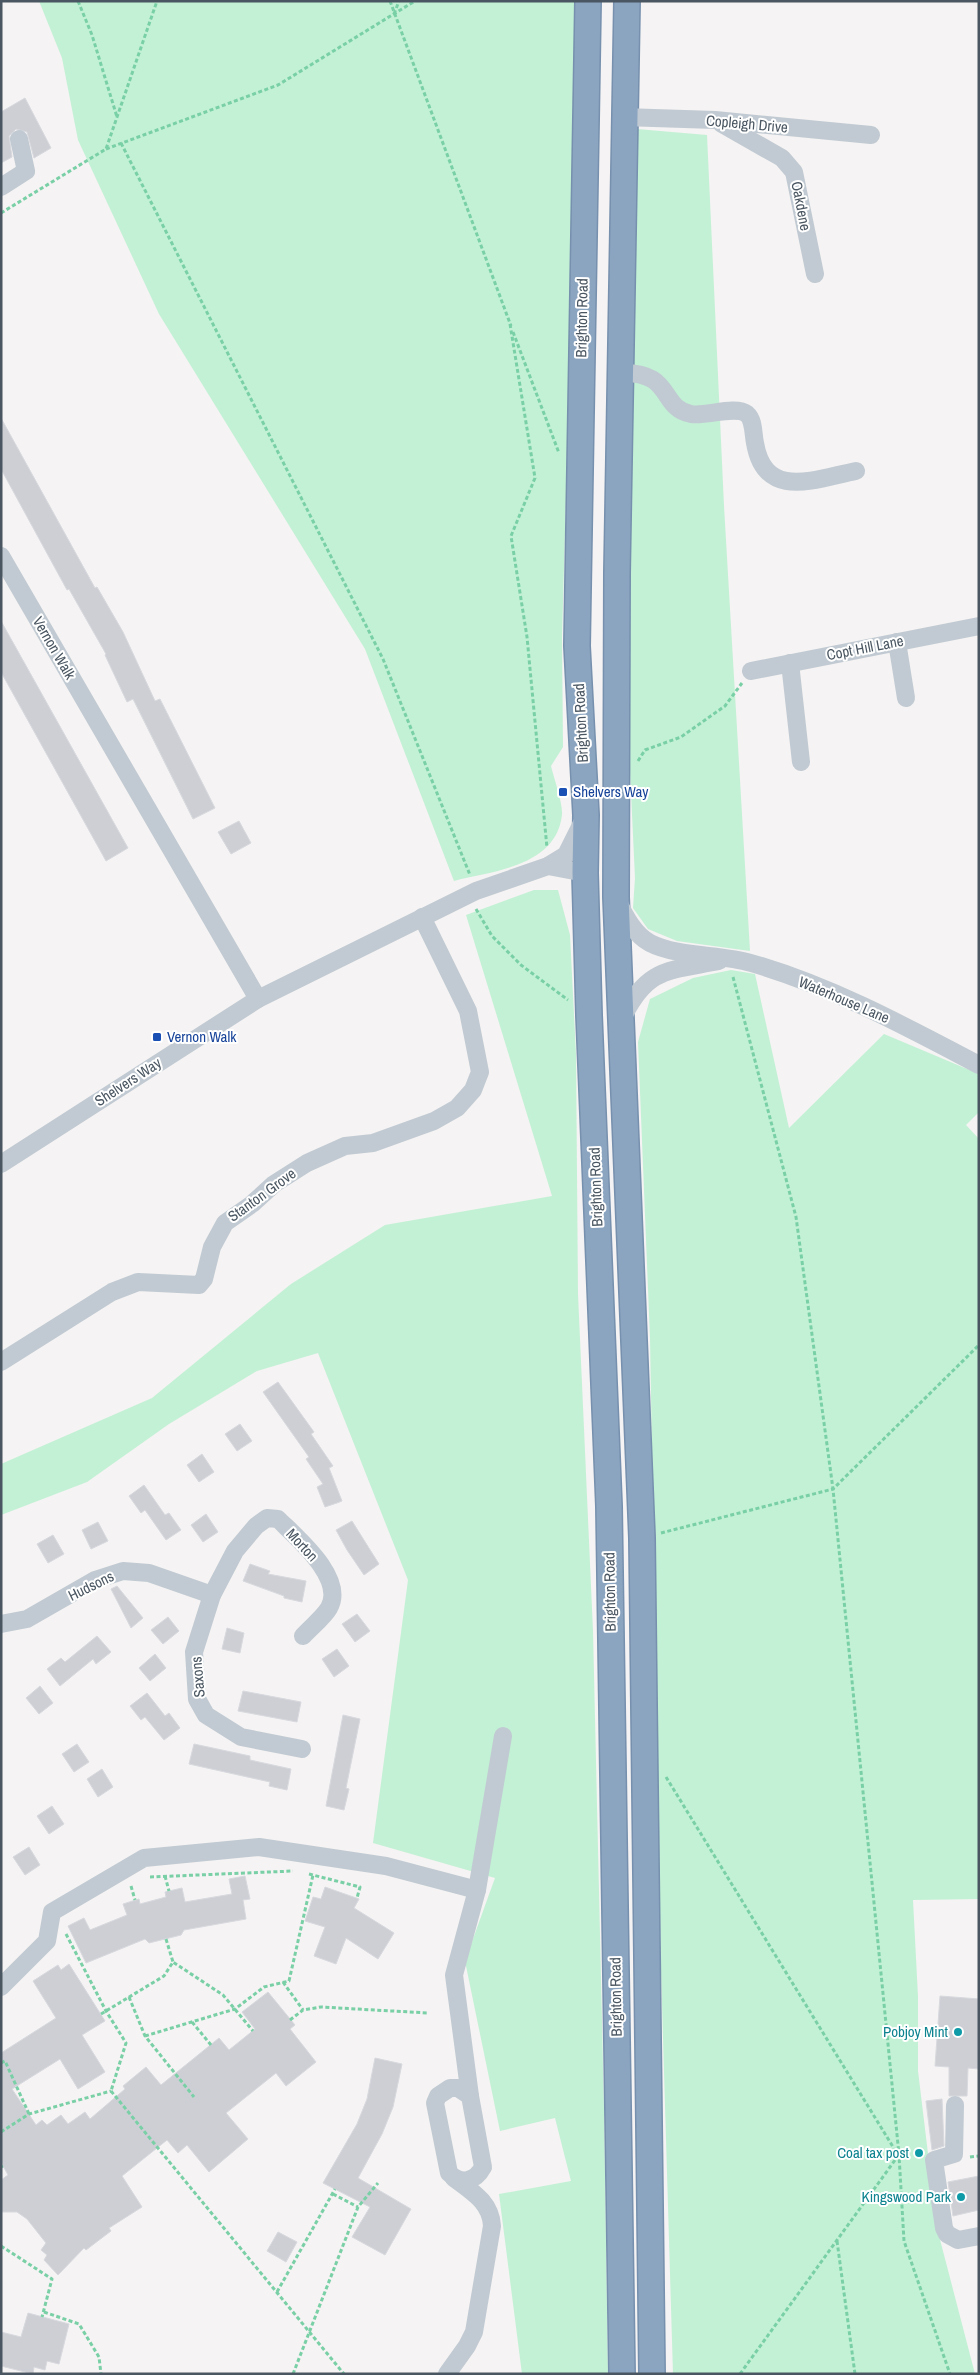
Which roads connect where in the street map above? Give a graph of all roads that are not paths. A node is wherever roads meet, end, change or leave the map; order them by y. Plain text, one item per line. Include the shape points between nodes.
1 (588, 1) edge
2 (627, 1) edge
3 (623, 116) junction
4 (715, 120) junction
5 (870, 135) dead end
6 (19, 139) dead end
7 (1, 187) edge
8 (815, 274) dead end
9 (620, 373) junction
10 (856, 471) dead end
11 (1, 556) edge
12 (979, 626) edge
13 (897, 642) junction
14 (790, 663) junction
15 (751, 671) road end
16 (906, 698) dead end
17 (802, 762) dead end
18 (617, 800) junction
19 (586, 815) junction
20 (548, 866) junction
21 (585, 873) junction
22 (616, 897) junction
23 (422, 917) junction
24 (732, 959) junction
25 (258, 999) junction
26 (621, 1021) junction
27 (979, 1065) edge
28 (1, 1164) edge
29 (1, 1362) edge
30 (212, 1595) junction
31 (1, 1624) edge
32 (303, 1636) dead end
33 (503, 1736) dead end
34 (302, 1749) dead end
35 (477, 1890) junction
36 (1, 1987) edge
37 (470, 2096) junction
38 (955, 2105) dead end
39 (454, 2178) junction
40 (979, 2236) edge
41 (447, 2374) edge
42 (622, 2374) edge
43 (652, 2374) edge

1 - 19 highway, Brighton Road via 577,646
2 - 3 highway, Brighton Road
3 - 4 street, Copleigh Drive
3 - 9 highway, Brighton Road
4 - 5 street, Copleigh Drive
4 - 8 street, Oakdene via 782,158 794,172
6 - 7 street via 26,171
9 - 10 street via 635,372 658,382 682,412 699,415 738,411 747,414 759,460 764,470 775,478 800,482
9 - 18 highway, Brighton Road
11 - 25 street, Vernon Walk
12 - 13 street, Copt Hill Lane
13 - 14 street, Copt Hill Lane
13 - 16 street
14 - 15 street, Copt Hill Lane
14 - 17 street
18 - 21 highway via 600,860
18 - 22 highway, Brighton Road
19 - 20 street, Shelvers Way via 566,856
19 - 21 highway, Brighton Road
20 - 21 street
20 - 23 street, Shelvers Way via 472,894
21 - 42 highway, Brighton Road via 609,1516
22 - 24 street, Waterhouse Lane via 632,927 650,943
22 - 26 highway, Brighton Road
23 - 25 street, Shelvers Way
23 - 29 street, Stanton Grove via 468,1011 480,1072 473,1090 457,1108 434,1121 373,1143 345,1146 307,1163 274,1184 225,1222 212,1247 200,1285 138,1282 112,1292
24 - 26 street, Waterhouse Lane via 655,976 637,992
24 - 27 street, Waterhouse Lane via 862,1004
25 - 28 street, Shelvers Way
26 - 43 highway, Brighton Road via 642,1538
30 - 31 street, Hudsons via 149,1573 122,1571 95,1580 28,1619
30 - 32 street, Morton via 235,1552 256,1526 267,1518 278,1519 317,1558 332,1586 329,1608
30 - 34 street, Saxons via 194,1652 197,1699 206,1715 240,1737
33 - 35 street
35 - 36 street via 386,1866 259,1847 144,1858 52,1912 47,1941
35 - 37 street via 454,1975
37 - 39 street via 483,2167 468,2181
37 - 39 street via 465,2091 450,2088 438,2096 435,2103 449,2173
38 - 40 street via 954,2154 934,2160 944,2228 946,2234 958,2240
39 - 41 street via 489,2209 492,2226 474,2332

